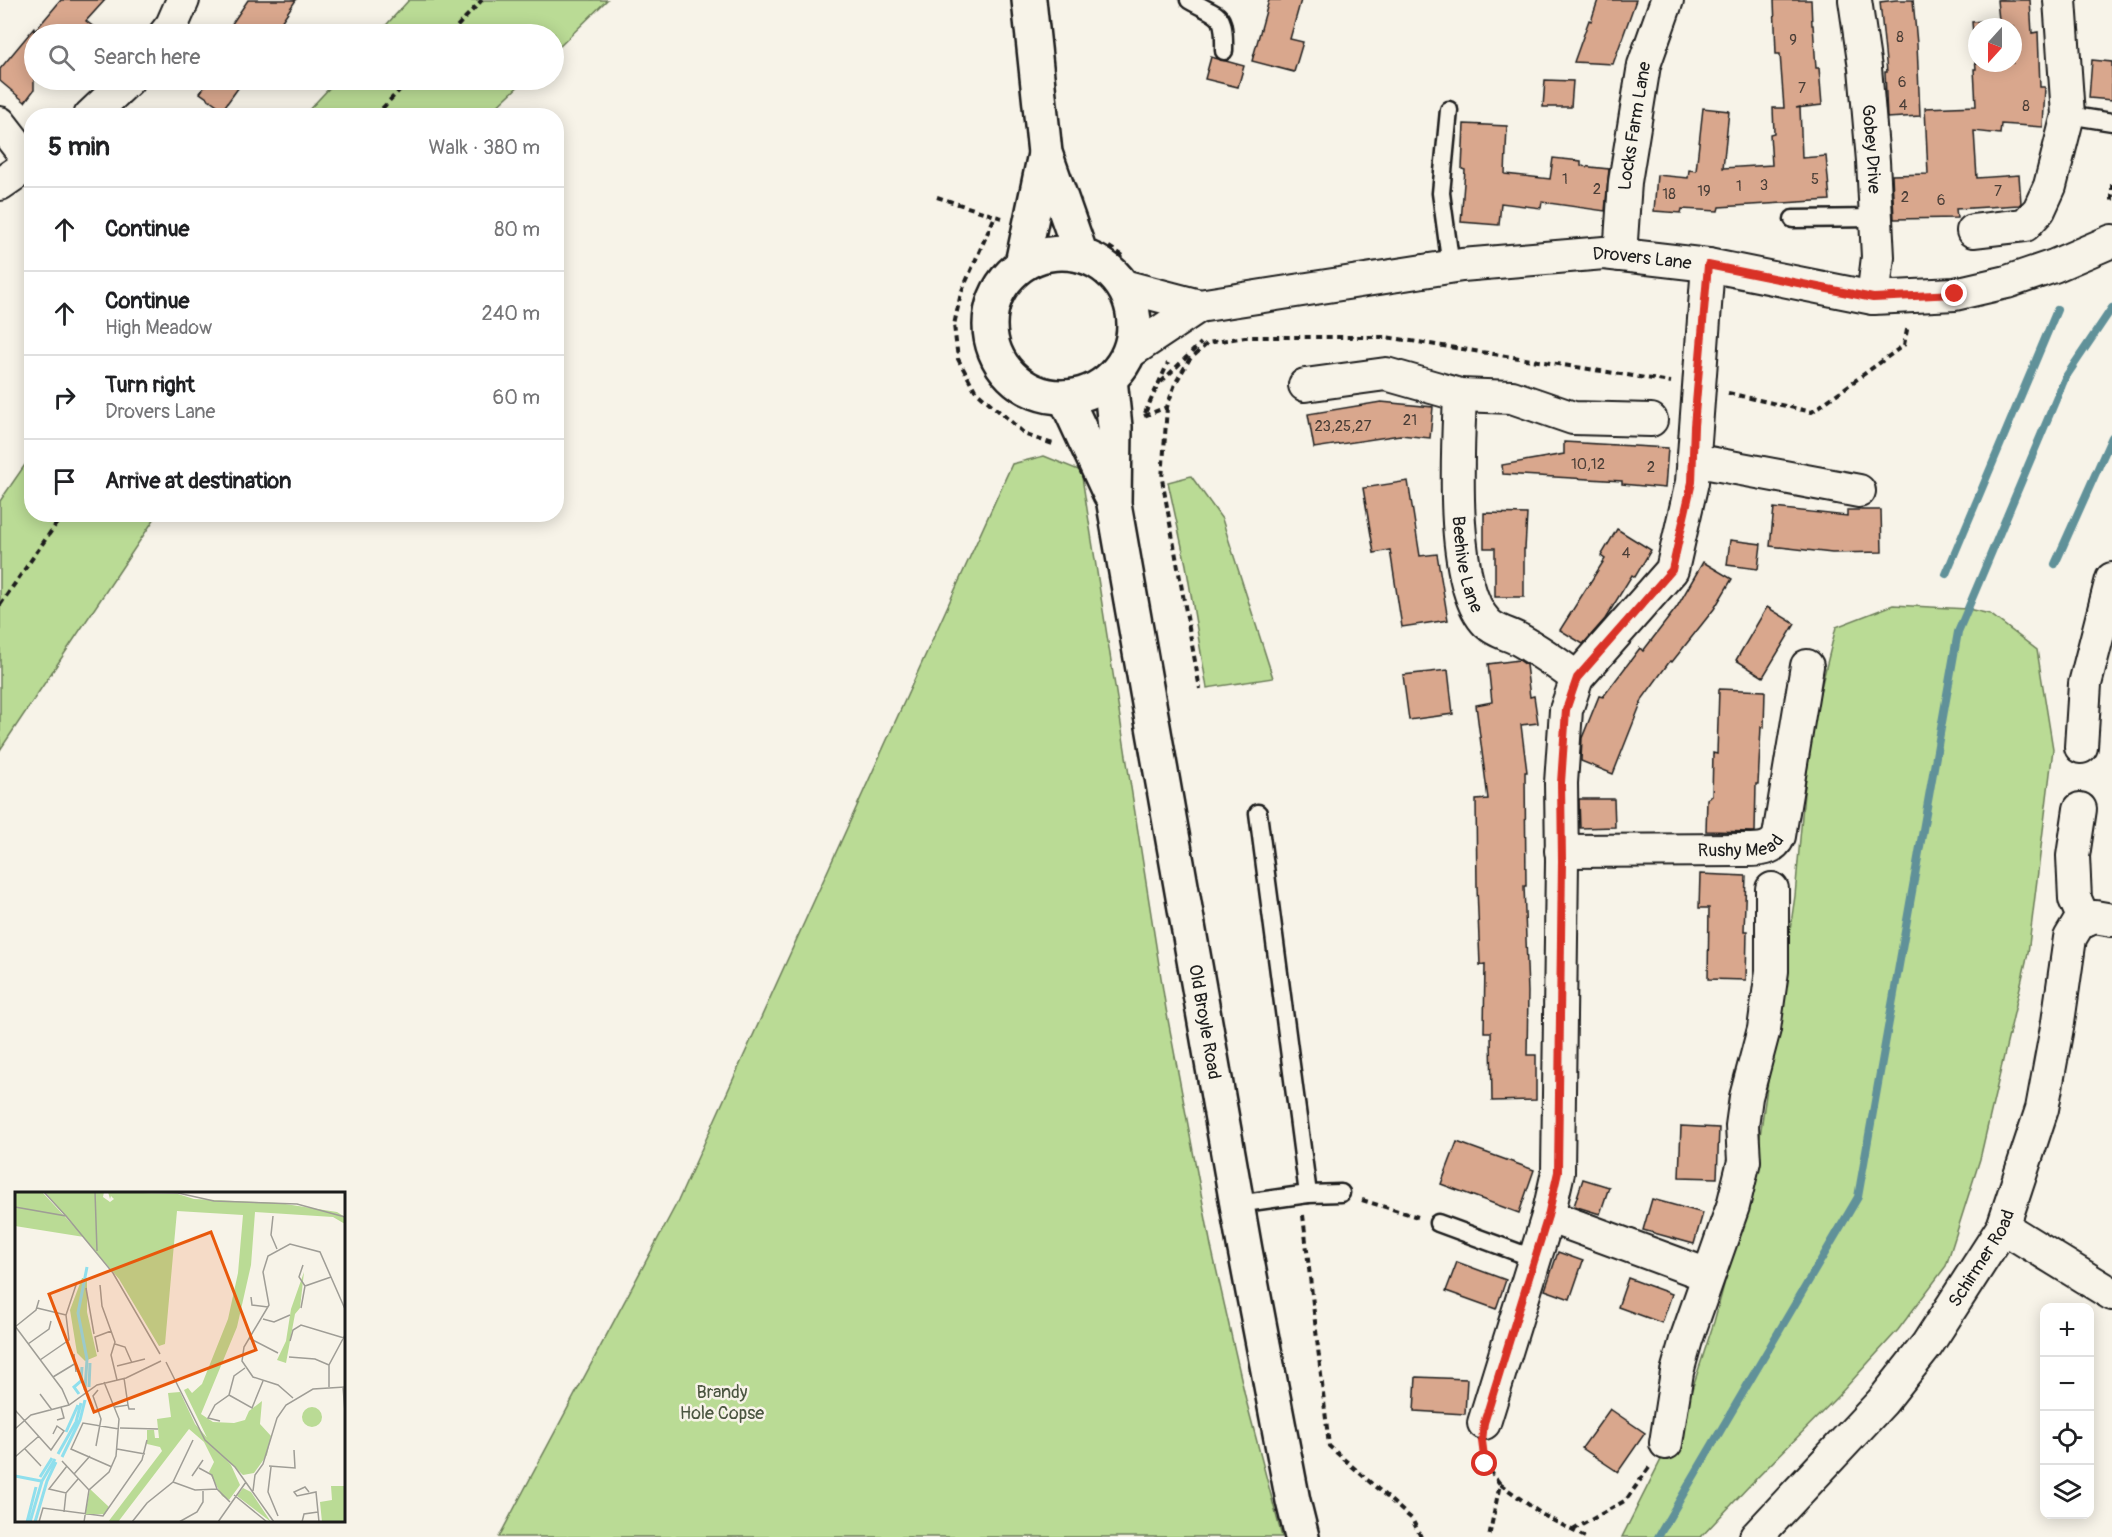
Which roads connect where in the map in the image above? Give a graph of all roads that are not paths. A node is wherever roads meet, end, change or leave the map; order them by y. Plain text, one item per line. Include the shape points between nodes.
1 (183, 0) edge
2 (1029, 0) edge
3 (1189, 0) edge
4 (1667, 0) edge
5 (1855, 0) edge
6 (2060, 0) edge
7 (172, 24) edge
8 (1224, 51) dead end
9 (117, 90) edge
10 (98, 108) edge
11 (1449, 110) dead end
12 (2068, 115) junction
13 (2112, 122) edge
14 (0, 123) edge
15 (1045, 153) junction
16 (24, 154) edge
17 (24, 168) edge
18 (0, 184) edge
19 (1876, 218) junction
20 (1793, 219) dead end
21 (1973, 231) dead end
22 (2112, 241) edge
23 (1092, 248) junction
24 (1620, 255) junction
25 (1022, 264) junction
26 (1708, 265) junction
27 (1451, 267) junction
28 (1127, 273) junction
29 (1873, 298) junction
30 (1204, 321) junction
31 (1130, 352) junction
32 (1110, 379) junction
33 (1305, 385) dead end
34 (1460, 395) junction
35 (1065, 397) junction
36 (1651, 420) dead end
37 (1694, 460) junction
38 (1859, 491) dead end
39 (1114, 504) junction
40 (2112, 579) edge
41 (2105, 640) edge
42 (1807, 666) dead end
43 (1577, 678) junction
44 (2081, 747) dead end
45 (2080, 809) dead end
46 (1258, 813) dead end
47 (1562, 851) junction
48 (1772, 889) dead end
49 (2099, 920) edge
50 (1341, 1193) road end
51 (1308, 1194) junction
52 (1237, 1204) junction
53 (1548, 1216) junction
54 (1438, 1223) road end
55 (2003, 1227) junction
56 (1533, 1258) junction
57 (1708, 1275) junction
58 (2112, 1294) edge
59 (1484, 1423) road end
60 (1666, 1443) road end
61 (1302, 1537) edge
62 (1756, 1537) edge

1 - 7 street
2 - 15 main road
3 - 8 lane via 1218,14 1225,27
4 - 24 street, Locks Farm Lane via 1644,65 1625,182
5 - 19 street, Gobey Drive via 1865,68
6 - 12 street
9 - 10 street
11 - 27 lane via 1441,193
12 - 13 lane
12 - 21 street via 2050,186 2039,210 2025,225
14 - 16 street
15 - 23 main road
15 - 25 main road
17 - 18 street
19 - 20 lane
19 - 29 street, Gobey Drive via 1878,257
22 - 29 street, Drovers Lane via 2007,282 1955,294
23 - 25 main road via 1044,255
23 - 28 main road via 1108,269
24 - 26 street, Drovers Lane
24 - 27 street, Drovers Lane via 1539,257
25 - 35 main road via 1005,280 993,300 993,347 1003,368 1020,384 1041,395
26 - 29 street, Drovers Lane
26 - 37 street
27 - 30 street, Drovers Lane
28 - 30 street, Drovers Lane
28 - 31 main road via 1135,329
30 - 31 street, Drovers Lane
31 - 32 main road
32 - 35 main road via 1083,394
32 - 39 main road, Old Broyle Road
33 - 34 street via 1386,374
34 - 36 street via 1512,397 1573,418
34 - 43 street, Beehive Lane via 1457,492 1461,543 1476,606 1488,623
35 - 39 main road, Old Broyle Road
37 - 38 street
37 - 43 street via 1672,570
39 - 52 main road, Old Broyle Road
40 - 41 street via 2104,605
41 - 44 street via 2085,684
42 - 47 street, Rushy Mead via 1776,843 1743,850
43 - 47 street via 1566,710
45 - 49 street, Schirmer Road via 2073,856 2075,899
46 - 51 lane
47 - 53 street via 1558,1172
48 - 57 street via 1773,971 1764,1029 1746,1097 1743,1161 1733,1206
49 - 55 street, Schirmer Road via 2079,923 2070,938 2042,1109
50 - 51 lane
51 - 52 lane
52 - 61 main road, Old Broyle Road
53 - 56 street
53 - 57 street
54 - 56 lane
55 - 58 street
55 - 62 street, Schirmer Road via 1927,1345 1882,1402
56 - 59 street
57 - 60 street via 1677,1372

